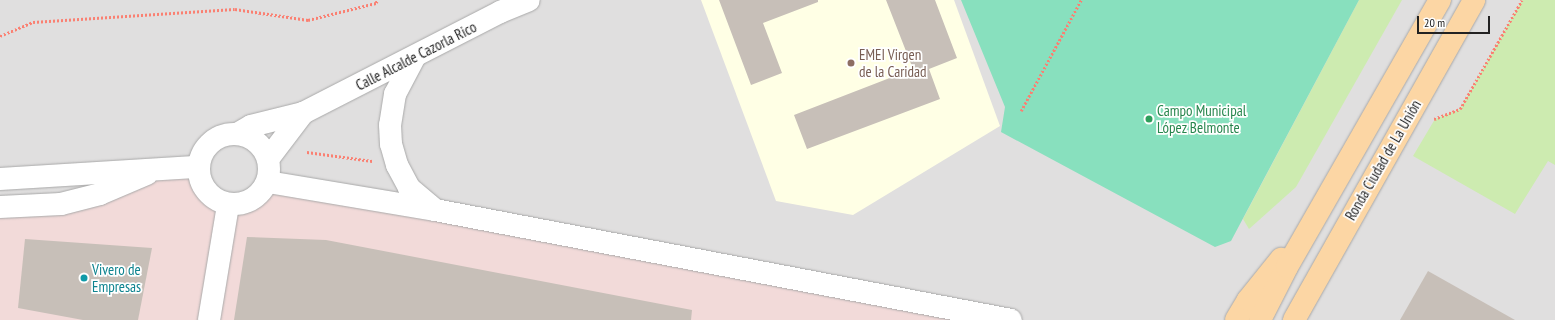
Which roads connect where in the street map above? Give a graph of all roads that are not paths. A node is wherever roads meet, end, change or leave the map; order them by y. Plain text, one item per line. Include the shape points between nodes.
1 (529, 0) edge
2 (1440, 0) edge
3 (1474, 0) edge
4 (498, 6) edge
5 (414, 58) junction
6 (303, 113) junction
7 (237, 134) junction
8 (268, 159) junction
9 (199, 167) junction
10 (160, 169) junction
11 (0, 179) edge
12 (268, 182) junction
13 (228, 205) junction
14 (0, 207) edge
15 (435, 210) junction
16 (1319, 212) junction
17 (208, 320) edge
18 (1011, 320) edge
19 (1236, 320) edge
20 (1260, 320) edge
21 (1294, 320) edge

1 - 4 street, Calle Alcalde Cazorla Rico
2 - 16 main road, Ronda Ciudad de La Unión
3 - 21 main road, Ronda Ciudad de La Unión
4 - 5 street, Calle Alcalde Cazorla Rico
5 - 6 street, Calle Alcalde Cazorla Rico
5 - 15 street via 395,94 390,125 391,144 408,188
6 - 7 street via 251,126
6 - 8 street
7 - 8 street via 252,139 261,146
7 - 9 street via 215,140 206,148
8 - 12 street
9 - 10 street
9 - 13 street via 204,187 212,196
10 - 11 street
10 - 14 street via 100,194 61,204
12 - 13 street via 248,202
12 - 15 street
13 - 17 street
15 - 18 street
16 - 19 main road via 1248,300
16 - 20 main road, Ronda Ciudad de La Unión

